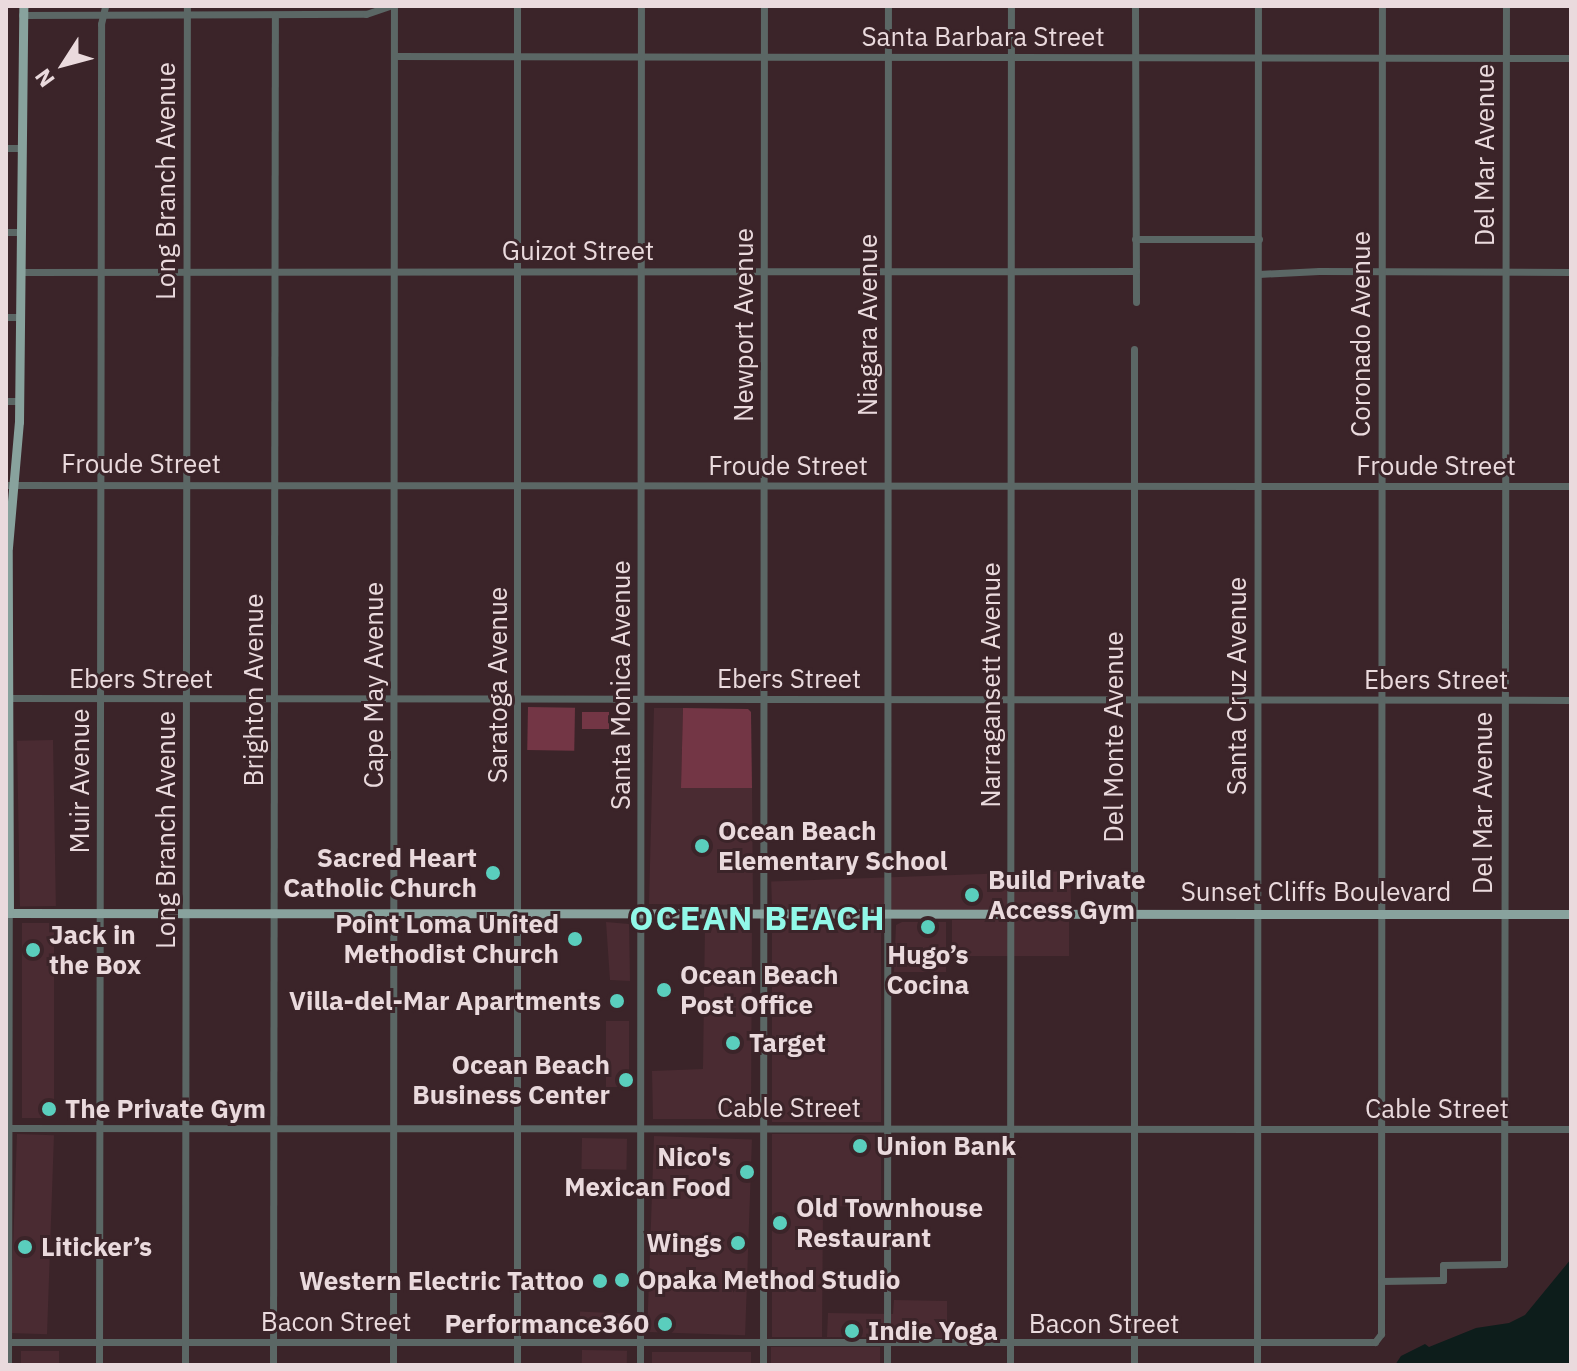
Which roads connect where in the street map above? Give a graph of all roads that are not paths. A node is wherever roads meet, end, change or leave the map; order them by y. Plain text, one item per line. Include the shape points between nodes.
1 (391, 6) edge
2 (517, 6) edge
3 (641, 6) edge
4 (764, 6) edge
5 (888, 6) edge
6 (1011, 6) edge
7 (1135, 6) edge
8 (1258, 6) edge
9 (1382, 6) edge
10 (1506, 6) edge
11 (22, 10) edge
12 (104, 10) edge
13 (187, 10) edge
14 (275, 15) junction
15 (394, 56) junction
16 (517, 56) junction
17 (641, 56) junction
18 (764, 57) junction
19 (888, 57) junction
20 (1011, 57) junction
21 (1136, 57) junction
22 (1258, 58) junction
23 (1382, 58) junction
24 (1505, 58) junction
25 (1571, 58) edge
26 (6, 148) edge
27 (21, 148) junction
28 (6, 232) edge
29 (20, 232) junction
30 (1135, 239) junction
31 (1259, 239) junction
32 (395, 270) junction
33 (274, 271) junction
34 (518, 271) junction
35 (641, 271) junction
36 (765, 271) junction
37 (888, 271) junction
38 (1011, 271) junction
39 (1136, 271) junction
40 (1382, 271) junction
41 (20, 272) junction
42 (101, 272) junction
43 (186, 272) junction
44 (1505, 272) junction
45 (1571, 272) edge
46 (1259, 274) junction
47 (1136, 302) dead end
48 (6, 317) edge
49 (20, 317) junction
50 (1134, 349) dead end
51 (6, 401) edge
52 (20, 401) junction
53 (100, 484) junction
54 (186, 484) junction
55 (275, 484) junction
56 (395, 484) junction
57 (9, 485) edge
58 (518, 485) junction
59 (764, 485) junction
60 (887, 485) junction
61 (641, 486) junction
62 (1011, 486) junction
63 (1135, 486) junction
64 (1256, 486) junction
65 (1504, 486) junction
66 (1571, 486) edge
67 (1381, 487) junction
68 (7, 698) edge
69 (100, 698) junction
70 (394, 698) junction
71 (186, 699) junction
72 (274, 699) junction
73 (765, 699) junction
74 (1258, 699) junction
75 (1503, 699) junction
76 (517, 700) junction
77 (641, 700) junction
78 (888, 700) junction
79 (1011, 700) junction
80 (1134, 700) junction
81 (1381, 700) junction
82 (1571, 700) edge
83 (100, 912) junction
84 (8, 913) edge
85 (186, 913) junction
86 (273, 913) junction
87 (393, 913) junction
88 (518, 913) junction
89 (641, 913) junction
90 (764, 914) junction
91 (887, 914) junction
92 (1011, 914) junction
93 (1134, 914) junction
94 (1258, 914) junction
95 (1381, 914) junction
96 (1504, 914) junction
97 (1571, 914) edge
98 (394, 1127) junction
99 (7, 1128) edge
100 (99, 1128) junction
101 (186, 1128) junction
102 (273, 1128) junction
103 (517, 1128) junction
104 (640, 1128) junction
105 (764, 1128) junction
106 (887, 1128) junction
107 (1010, 1128) junction
108 (1257, 1128) junction
109 (1133, 1129) junction
110 (1381, 1129) junction
111 (1571, 1129) edge
112 (1504, 1130) junction
113 (1381, 1281) junction
114 (1381, 1334) joint
115 (185, 1341) junction
116 (7, 1342) edge
117 (99, 1342) junction
118 (274, 1342) junction
119 (393, 1342) junction
120 (517, 1342) junction
121 (640, 1342) junction
122 (763, 1343) junction
123 (1010, 1343) junction
124 (887, 1344) junction
125 (1134, 1344) junction
126 (1256, 1344) junction
127 (8, 1365) edge
128 (99, 1365) edge
129 (185, 1365) edge
130 (273, 1365) edge
131 (393, 1365) edge
132 (517, 1365) edge
133 (640, 1365) edge
134 (763, 1365) edge
135 (887, 1365) edge
136 (1010, 1365) edge
137 (1134, 1365) edge
138 (1257, 1365) edge

1 - 14 street via 366,14
1 - 15 street, Cape May Avenue
2 - 16 street, Saratoga Avenue
3 - 17 street, Santa Monica Avenue
4 - 18 street, Newport Avenue
5 - 19 street, Niagara Avenue
6 - 20 street, Narragansett Avenue
7 - 21 street
8 - 22 street, Santa Cruz Avenue
9 - 23 street, Coronado Avenue
10 - 24 street, Del Mar Avenue
11 - 12 street
11 - 27 main road
12 - 13 street
12 - 42 street, Muir Avenue
13 - 14 street
13 - 43 street, Long Branch Avenue
14 - 33 street, Brighton Avenue
15 - 16 street, Santa Barbara Street
15 - 32 street, Cape May Avenue
16 - 17 street, Santa Barbara Street
16 - 34 street, Saratoga Avenue
17 - 18 street, Santa Barbara Street
17 - 35 street, Santa Monica Avenue
18 - 19 street, Santa Barbara Street
18 - 36 street, Newport Avenue
19 - 20 street, Santa Barbara Street
19 - 37 street, Niagara Avenue
20 - 21 street, Santa Barbara Street
20 - 38 street, Narragansett Avenue
21 - 22 street, Santa Barbara Street
21 - 30 street
22 - 23 street, Santa Barbara Street
22 - 31 street, Santa Cruz Avenue
23 - 24 street, Santa Barbara Street
23 - 40 street, Coronado Avenue
24 - 25 street, Santa Barbara Street
24 - 44 street, Del Mar Avenue
26 - 27 street
27 - 29 main road
28 - 29 street
29 - 41 main road
30 - 31 street
30 - 39 street
31 - 46 street, Santa Cruz Avenue
32 - 33 street, Guizot Street
32 - 34 street, Guizot Street
32 - 56 street, Cape May Avenue
33 - 43 street, Guizot Street
33 - 55 street, Brighton Avenue
34 - 35 street, Guizot Street
34 - 58 street, Saratoga Avenue
35 - 36 street, Guizot Street
35 - 61 street, Santa Monica Avenue
36 - 37 street, Guizot Street
36 - 59 street, Newport Avenue
37 - 38 street, Guizot Street
37 - 60 street, Niagara Avenue
38 - 39 street, Guizot Street
38 - 62 street, Narragansett Avenue
39 - 47 street
40 - 44 street
40 - 46 street
40 - 67 street, Coronado Avenue
41 - 42 street, Guizot Street
41 - 49 main road
42 - 43 street, Guizot Street
42 - 53 street, Muir Avenue
43 - 54 street, Long Branch Avenue
44 - 45 street
44 - 65 street, Del Mar Avenue
46 - 64 street, Santa Cruz Avenue
48 - 49 street
49 - 52 main road
50 - 63 street, Del Monte Avenue
51 - 52 street
52 - 57 main road
53 - 54 street, Froude Street
53 - 57 street, Froude Street
53 - 69 street, Muir Avenue
54 - 55 street, Froude Street
54 - 71 street, Long Branch Avenue
55 - 56 street, Froude Street
55 - 72 street, Brighton Avenue
56 - 58 street, Froude Street
56 - 70 street, Cape May Avenue
57 - 68 main road
58 - 61 street, Froude Street
58 - 76 street, Saratoga Avenue
59 - 60 street, Froude Street
59 - 61 street, Froude Street
59 - 73 street, Newport Avenue
60 - 62 street, Froude Street
60 - 78 street, Niagara Avenue
61 - 77 street, Santa Monica Avenue
62 - 63 street, Froude Street
62 - 79 street, Narragansett Avenue
63 - 64 street, Froude Street
63 - 80 street, Del Monte Avenue
64 - 67 street, Froude Street
64 - 74 street, Santa Cruz Avenue
65 - 66 street, Froude Street
65 - 67 street, Froude Street
65 - 75 street, Del Mar Avenue
67 - 81 street, Coronado Avenue
68 - 69 street, Ebers Street
68 - 84 main road
69 - 71 street, Ebers Street
69 - 83 street, Muir Avenue
70 - 72 street, Ebers Street
70 - 76 street, Ebers Street
70 - 87 street, Cape May Avenue
71 - 72 street, Ebers Street
71 - 85 street, Long Branch Avenue
72 - 86 street, Brighton Avenue
73 - 77 street, Ebers Street
73 - 78 street, Ebers Street
73 - 90 street, Newport Avenue
74 - 80 street, Ebers Street
74 - 81 street, Ebers Street
74 - 94 street, Santa Cruz Avenue
75 - 81 street, Ebers Street
75 - 82 street, Ebers Street
75 - 96 street, Del Mar Avenue
76 - 77 street, Ebers Street
76 - 88 street, Saratoga Avenue
77 - 89 street, Santa Monica Avenue
78 - 79 street, Ebers Street
78 - 91 street, Niagara Avenue
79 - 80 street, Ebers Street
79 - 92 street, Narragansett Avenue
80 - 93 street, Del Monte Avenue
81 - 95 street, Coronado Avenue
83 - 84 main road, Sunset Cliffs Boulevard
83 - 85 main road, Sunset Cliffs Boulevard
83 - 100 street, Muir Avenue
84 - 99 street
85 - 86 main road, Sunset Cliffs Boulevard
85 - 101 street, Long Branch Avenue
86 - 87 main road, Sunset Cliffs Boulevard
86 - 102 street, Brighton Avenue
87 - 88 main road, Sunset Cliffs Boulevard
87 - 98 street, Cape May Avenue
88 - 89 main road, Sunset Cliffs Boulevard
88 - 103 street, Saratoga Avenue
89 - 90 main road, Sunset Cliffs Boulevard
89 - 104 street, Santa Monica Avenue
90 - 91 main road, Sunset Cliffs Boulevard
90 - 105 street, Newport Avenue
91 - 92 main road, Sunset Cliffs Boulevard
91 - 106 street, Niagara Avenue
92 - 93 main road, Sunset Cliffs Boulevard
92 - 107 street, Narragansett Avenue
93 - 94 main road, Sunset Cliffs Boulevard
93 - 109 street, Del Monte Avenue
94 - 95 main road, Sunset Cliffs Boulevard
94 - 108 street, Santa Cruz Avenue
95 - 96 main road, Sunset Cliffs Boulevard
95 - 110 street, Coronado Avenue
96 - 97 main road, Sunset Cliffs Boulevard
96 - 112 street, Del Mar Avenue
98 - 102 street, Cable Street
98 - 103 street, Cable Street
98 - 119 street, Cape May Avenue
99 - 100 street, Cable Street
99 - 116 street
100 - 101 street, Cable Street
100 - 117 street, Muir Avenue
101 - 102 street, Cable Street
101 - 115 street, Long Branch Avenue
102 - 118 street, Brighton Avenue
103 - 104 street, Cable Street
103 - 120 street, Saratoga Avenue
104 - 105 street, Cable Street
104 - 121 street, Santa Monica Avenue
105 - 106 street, Cable Street
105 - 122 street, Newport Avenue
106 - 107 street, Cable Street
106 - 124 street, Niagara Avenue
107 - 109 street, Cable Street
107 - 123 street, Narragansett Avenue
108 - 109 street, Cable Street
108 - 110 street, Cable Street
108 - 126 street, Santa Cruz Avenue
109 - 125 street, Del Monte Avenue
110 - 112 street, Cable Street
110 - 113 street, Coronado Avenue
111 - 112 street, Cable Street
112 - 113 street, Del Mar Avenue via 1504,1264 1443,1265 1443,1280
113 - 114 street, Coronado Avenue
114 - 126 street, Bacon Street via 1370,1344
115 - 117 street, Bacon Street
115 - 118 street, Bacon Street
115 - 129 street, Long Branch Avenue
116 - 117 street, Bacon Street
116 - 127 street
117 - 128 street, Muir Avenue
118 - 119 street, Bacon Street
118 - 130 street, Brighton Avenue
119 - 120 street, Bacon Street
119 - 131 street, Cape May Avenue
120 - 121 street, Bacon Street
120 - 132 street, Saratoga Avenue
121 - 122 street, Bacon Street
121 - 133 street, Santa Monica Avenue
122 - 124 street, Bacon Street
122 - 134 street, Newport Avenue
123 - 124 street, Bacon Street
123 - 125 street, Bacon Street
123 - 136 street, Narragansett Avenue
124 - 135 street, Niagara Avenue
125 - 126 street, Bacon Street
125 - 137 street, Del Monte Avenue
126 - 138 street, Santa Cruz Avenue

